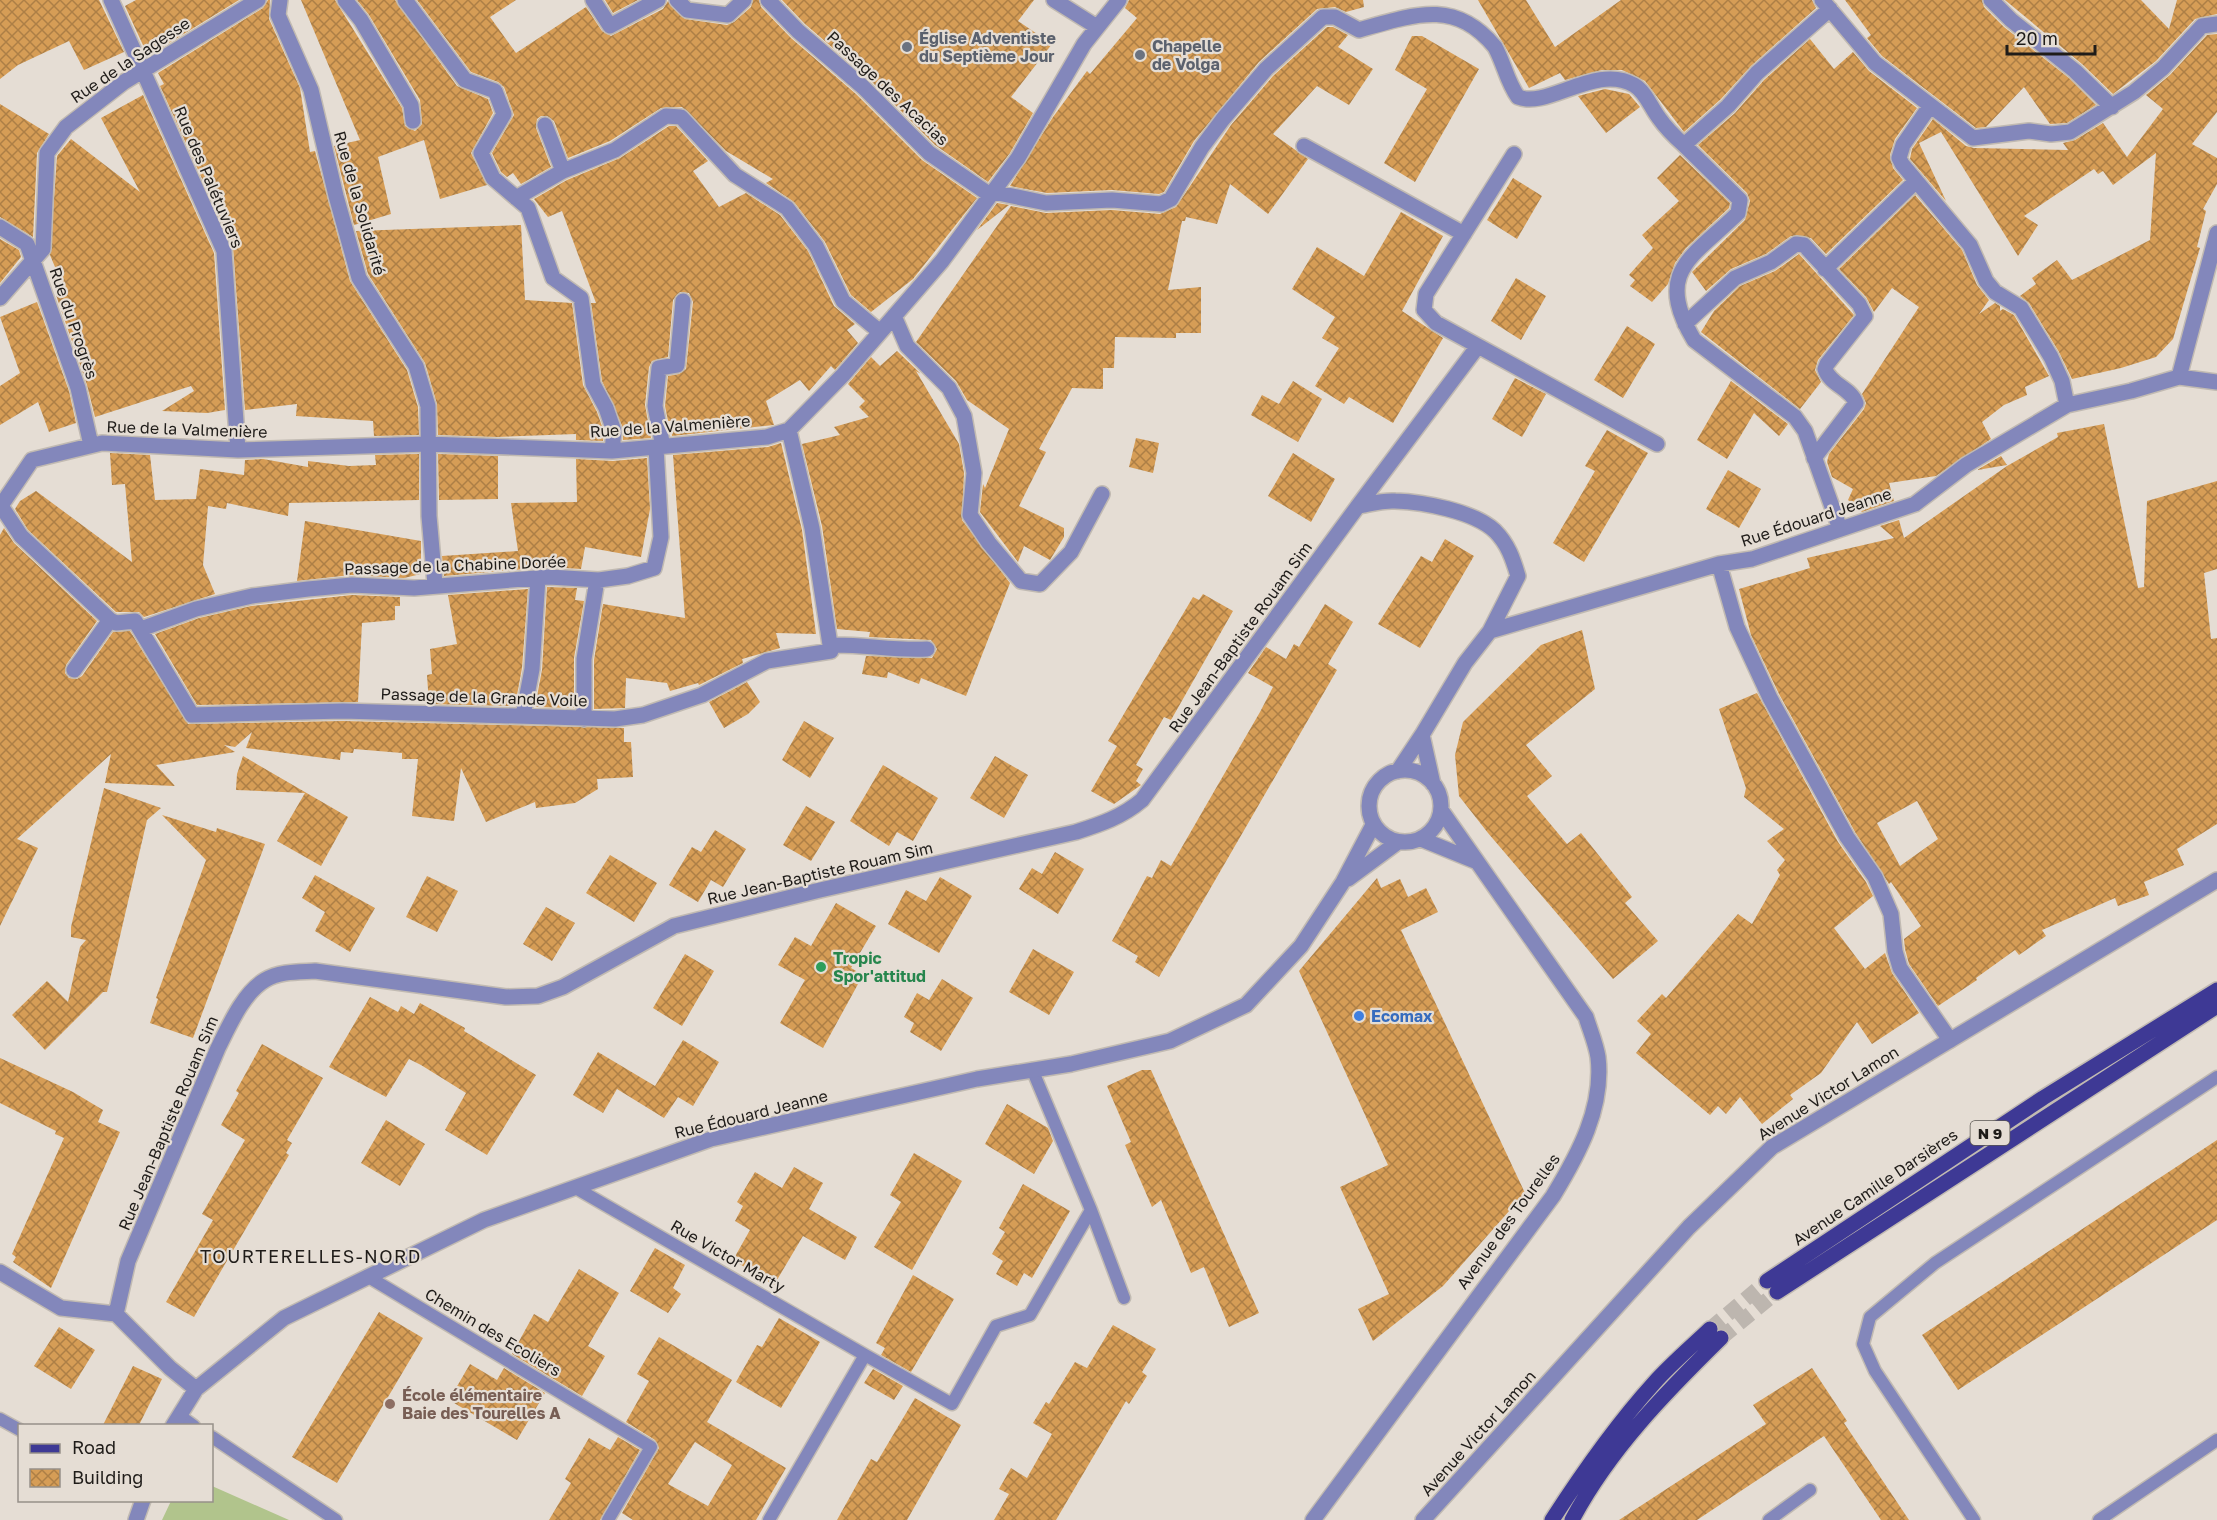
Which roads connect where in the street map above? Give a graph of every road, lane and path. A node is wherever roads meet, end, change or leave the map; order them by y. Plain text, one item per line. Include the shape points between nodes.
1 (111, 0) edge
2 (258, 0) edge
3 (280, 0) edge
4 (345, 0) edge
5 (405, 0) edge
6 (593, 0) edge
7 (658, 0) edge
8 (677, 0) edge
9 (744, 0) edge
10 (768, 0) edge
11 (1054, 0) edge
12 (1119, 0) edge
13 (1990, 0) edge
14 (1826, 4) edge
15 (2217, 24) edge
16 (1097, 27) junction
17 (143, 71) junction
18 (1930, 106) junction
19 (2112, 107) junction
20 (413, 121) dead end
21 (545, 125) dead end
22 (1684, 145) junction
23 (1304, 146) dead end
24 (1514, 154) dead end
25 (563, 171) junction
26 (1916, 181) junction
27 (992, 194) junction
28 (516, 198) junction
29 (0, 227) edge
30 (2217, 233) edge
31 (1464, 234) junction
32 (32, 260) junction
33 (1825, 269) junction
34 (0, 298) edge
35 (682, 301) dead end
36 (894, 316) junction
37 (1685, 324) junction
38 (880, 332) junction
39 (1478, 346) junction
40 (2179, 377) junction
41 (2217, 382) edge
42 (2067, 405) junction
43 (789, 430) junction
44 (428, 444) junction
45 (1657, 444) dead end
46 (91, 445) junction
47 (659, 447) junction
48 (238, 450) junction
49 (612, 451) junction
50 (1814, 458) junction
51 (1102, 494) dead end
52 (1358, 506) junction
53 (0, 507) edge
54 (1840, 529) junction
55 (1719, 564) junction
56 (538, 578) junction
57 (597, 580) junction
58 (435, 584) junction
59 (110, 620) junction
60 (141, 630) junction
61 (1490, 631) junction
62 (831, 645) junction
63 (927, 649) dead end
64 (74, 670) dead end
65 (523, 716) junction
66 (584, 719) junction
67 (1422, 735) junction
68 (1398, 771) junction
69 (1433, 784) junction
70 (1441, 810) junction
71 (1373, 825) junction
72 (1421, 839) junction
73 (1398, 842) junction
74 (1475, 861) junction
75 (2217, 880) edge
76 (1343, 882) junction
77 (2217, 990) edge
78 (2217, 1006) edge
79 (1950, 1040) junction
80 (1032, 1069) junction
81 (2217, 1077) edge
82 (574, 1186) junction
83 (1091, 1210) junction
84 (0, 1272) edge
85 (367, 1276) junction
86 (1124, 1298) dead end
87 (116, 1314) junction
88 (865, 1355) junction
89 (196, 1389) junction
90 (0, 1419) edge
91 (176, 1420) edge
92 (18, 1429) edge
93 (213, 1438) edge
94 (2217, 1440) edge
95 (1810, 1490) dead end
96 (142, 1502) edge
97 (136, 1520) edge
98 (336, 1520) edge
99 (608, 1520) edge
100 (769, 1520) edge
101 (1313, 1520) edge
102 (1423, 1520) edge
103 (1552, 1520) edge
104 (1572, 1520) edge
105 (1769, 1520) edge
106 (1974, 1520) edge
107 (2099, 1520) edge

1 - 17 street, Rue des Palétuviers
2 - 17 street, Rue de la Sagesse
3 - 44 street, Rue de la Solidarité via 278,15 311,90 359,278 416,366 428,406
4 - 20 street via 411,105
5 - 28 street via 465,80 495,91 504,114 481,153 494,178
6 - 7 street via 610,26
8 - 9 street via 687,10 728,15
10 - 27 street, Passage des Acacias via 929,153
11 - 16 street
12 - 16 street
13 - 19 street
14 - 18 street via 1875,63
14 - 22 street via 1728,106
15 - 19 street via 2202,26 2163,68
16 - 27 street
17 - 32 street, Rue de la Sagesse via 66,127 47,153 43,249
17 - 48 street, Rue des Palétuviers via 224,251
18 - 19 street via 1973,138 2029,130 2070,132
18 - 26 street via 1900,152 1902,164
21 - 25 street
22 - 27 street via 1659,120 1643,94 1622,81 1591,81 1532,101 1518,98 1484,30 1463,10 1444,3 1359,30 1335,17 1323,17 1266,69 1202,147 1177,192 1161,204 1112,200 1046,203
22 - 37 street via 1741,205 1738,213 1691,255 1678,273 1677,293
23 - 31 street
24 - 31 street
25 - 28 street
25 - 38 street via 615,150 666,116 681,117 735,175 787,208 816,246 843,301
26 - 33 street
26 - 42 street via 1970,245 1995,292 2021,308 2058,373
27 - 36 street
28 - 49 street via 528,208 553,278 581,298 593,384 614,431
29 - 32 street, Rue du Progrès via 27,244
30 - 40 street
31 - 39 street via 1426,294 1424,310 1436,323
32 - 34 street, Rue de la Sagesse
32 - 46 street, Rue du Progrès via 78,388
33 - 37 street via 1804,245 1796,244 1771,262 1735,278
33 - 50 street via 1859,304 1865,316 1825,369 1856,403
35 - 47 street via 677,365 659,368 655,406
36 - 38 street
36 - 51 street via 907,346 949,388 964,416 974,473 970,515 1021,581 1040,584 1071,552
37 - 50 street via 1694,340 1795,417 1805,431
38 - 43 street
39 - 45 street
39 - 52 street, Rue Jean-Baptiste Rouam Sim
40 - 41 street, Rue Édouard Jeanne
40 - 42 street, Rue Édouard Jeanne
42 - 54 street, Rue Édouard Jeanne via 1966,465 1915,504
43 - 47 street, Rue de la Valmenière via 767,437
43 - 62 street via 812,528
44 - 48 street, Rue de la Valmenière
44 - 49 street, Rue de la Valmenière
44 - 58 street, Rue de la Solidarité
46 - 48 street, Rue de la Valmenière
46 - 53 street, Rue de la Valmenière via 32,460
47 - 49 street, Rue de la Valmenière
47 - 57 street, Passage de la Chabine Dorée via 661,537 654,568
50 - 54 street
52 - 61 street via 1394,501 1437,507 1466,514 1495,531 1511,552 1518,576
52 - 87 street, Rue Jean-Baptiste Rouam Sim via 1142,800 1107,822 674,926 563,987 538,996 506,997 315,971 288,972 265,980 231,1022 218,1048 128,1261
53 - 59 street via 21,536
54 - 55 street, Rue Édouard Jeanne via 1752,559
55 - 61 street, Rue Édouard Jeanne
55 - 79 street via 1737,627 1770,698 1847,837 1875,877 1891,914 1900,968
56 - 57 street, Passage de la Chabine Dorée
56 - 58 street, Passage de la Chabine Dorée
56 - 65 street via 532,669
57 - 66 street via 584,658
58 - 60 street, Passage de la Chabine Dorée via 414,588 352,585 252,596 196,609
59 - 60 street via 135,621
59 - 64 street
60 - 65 street, Passage de la Grande Voile via 185,705 196,716 221,712 343,711
61 - 67 street via 1464,663
62 - 63 street via 858,644 898,651
62 - 66 street, Passage de la Grande Voile via 831,651 766,661 702,695 644,715
65 - 66 street, Passage de la Grande Voile
67 - 68 street
67 - 69 street
68 - 69 street via 1417,772
68 - 71 street via 1377,782 1371,791 1369,814
69 - 70 street
70 - 72 street via 1431,831
70 - 74 street, Avenue des Tourelles
71 - 73 street via 1379,833
71 - 76 street, Rue Édouard Jeanne
72 - 73 street
72 - 74 street
73 - 76 street, Rue Édouard Jeanne
74 - 101 street, Avenue des Tourelles via 1586,1017 1598,1057 1592,1117 1580,1151 1553,1196
75 - 79 street, Avenue Victor Lamon
76 - 80 street, Rue Édouard Jeanne via 1301,946 1246,1005 1170,1041
77 - 78 main road, Avenue Camille Darsières / N 9 via 2033,1105 1772,1287
79 - 102 street, Avenue Victor Lamon via 1772,1147 1689,1227
80 - 82 street, Rue Édouard Jeanne via 711,1139
80 - 83 lane
81 - 106 lane via 1935,1263 1870,1317 1863,1344 1875,1371
82 - 85 street, Rue Édouard Jeanne via 484,1220
82 - 88 lane, Rue Victor Marty
83 - 86 lane
83 - 88 lane, Rue Victor Marty via 1030,1315 996,1326 952,1404
84 - 87 street via 61,1308
85 - 89 street, Rue Édouard Jeanne via 284,1318
85 - 99 lane, Chemin des Ecoliers via 651,1447
87 - 89 street
88 - 100 lane
89 - 91 street, Rue Édouard Jeanne
90 - 92 lane
93 - 98 lane
94 - 107 lane
95 - 105 lane
96 - 97 street
103 - 104 main road via 1654,1382 1715,1333 1592,1485

